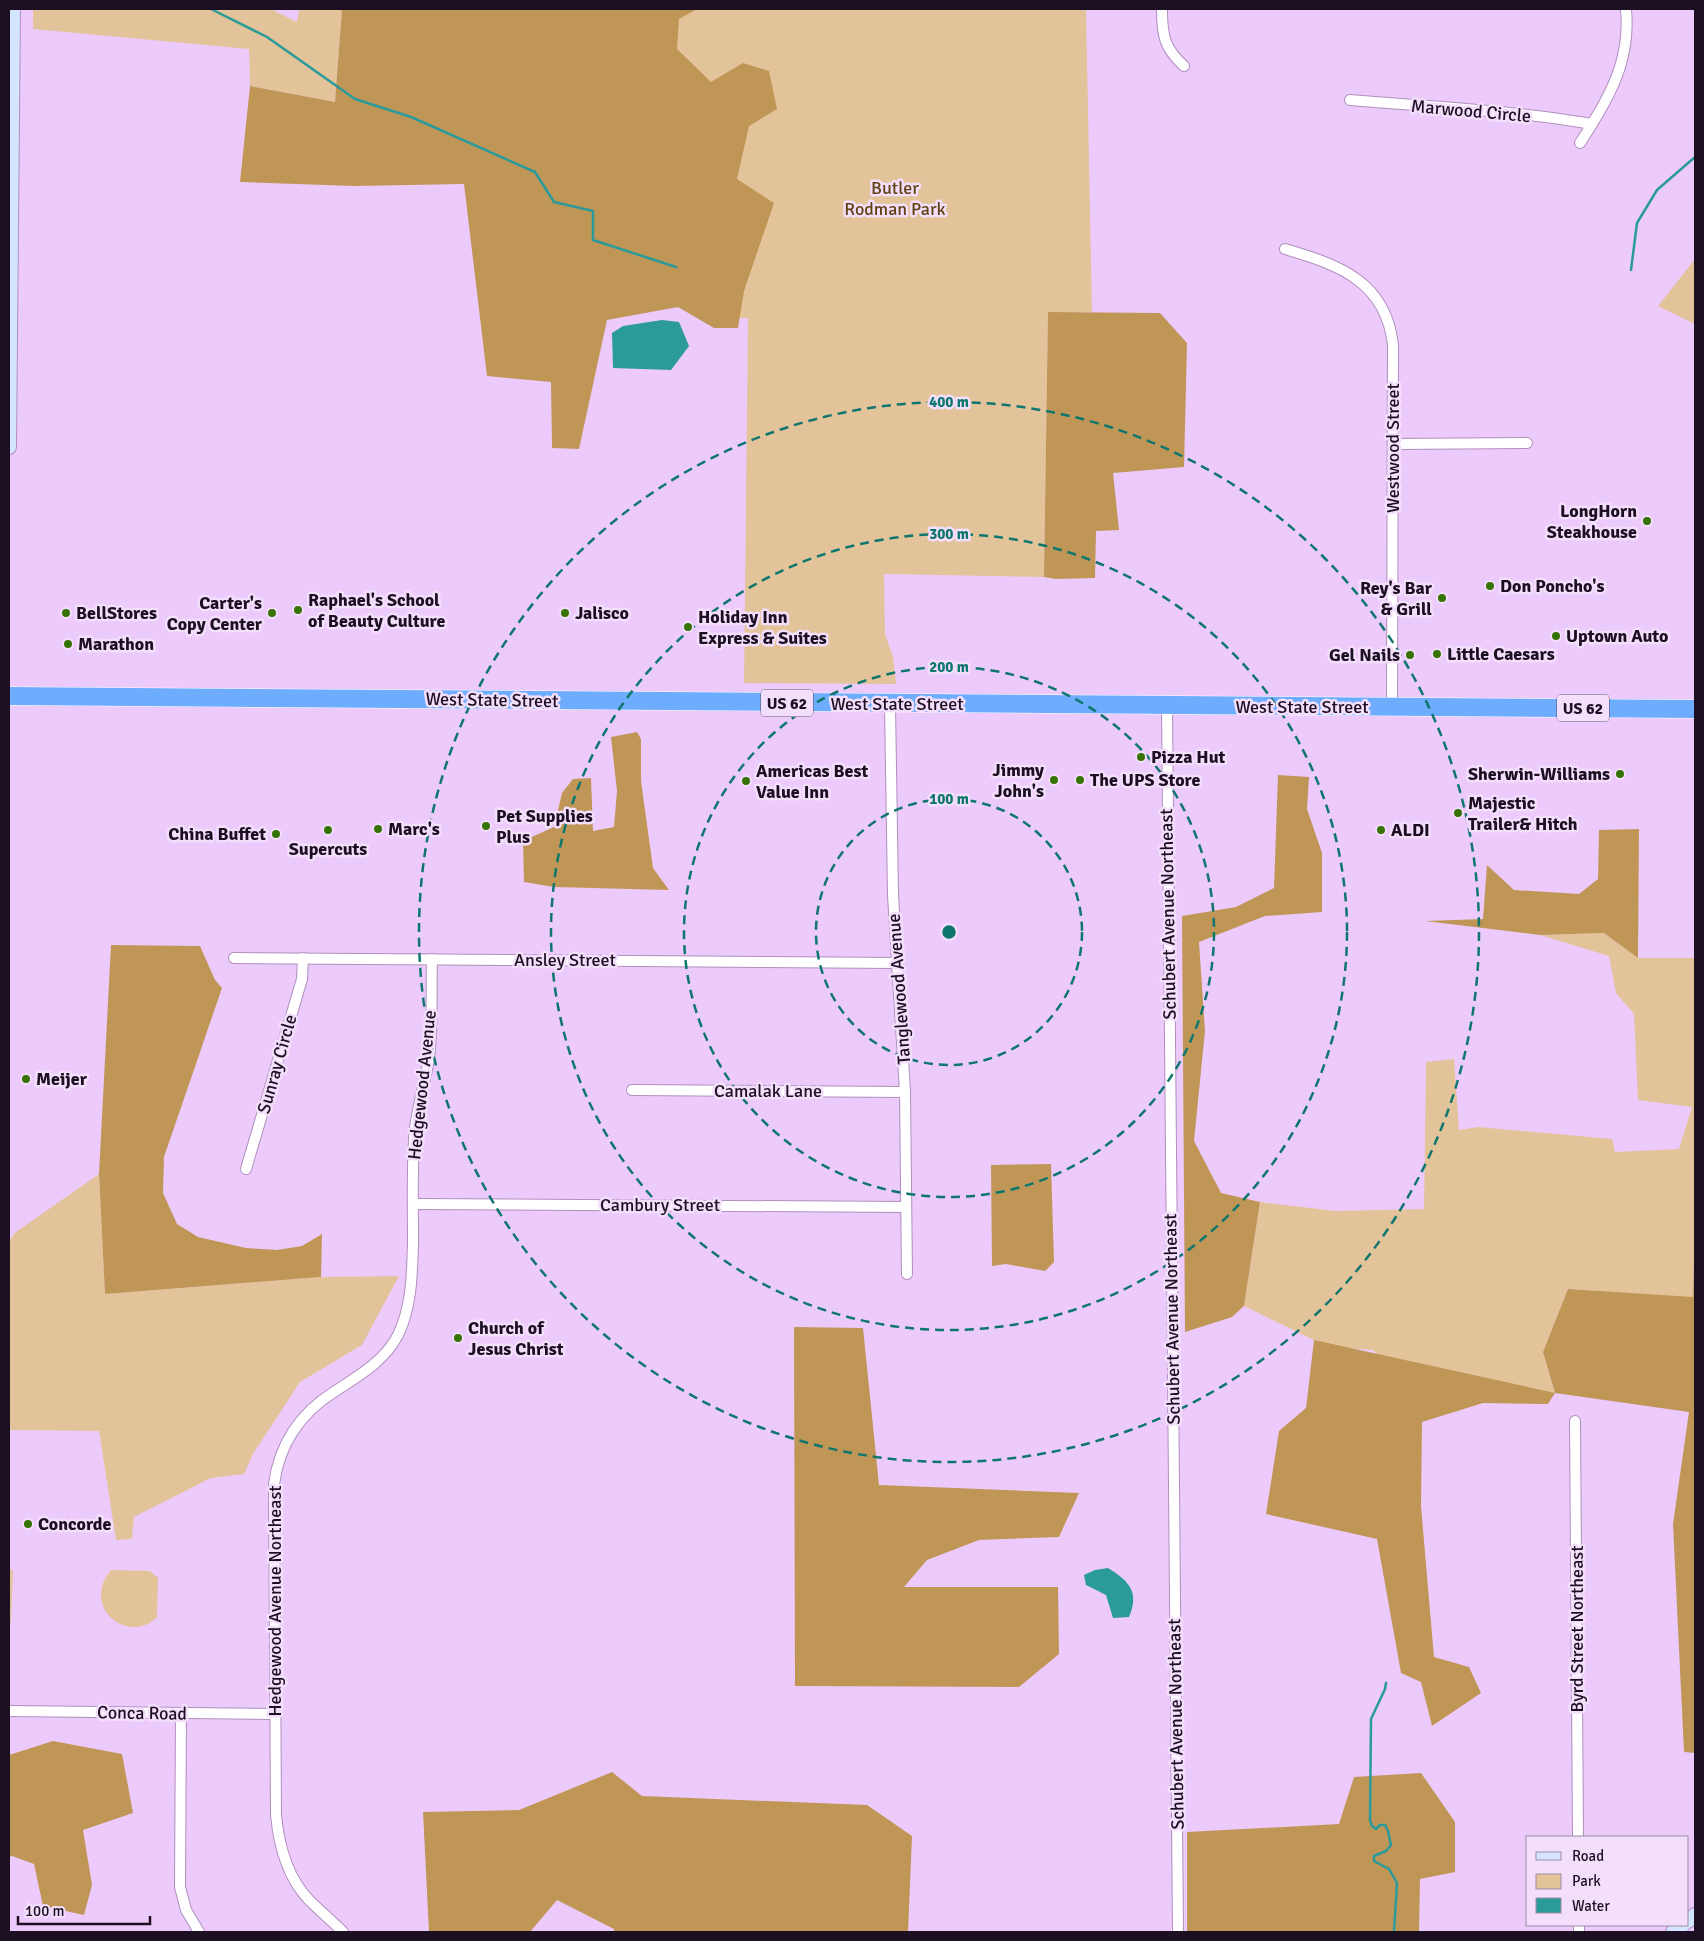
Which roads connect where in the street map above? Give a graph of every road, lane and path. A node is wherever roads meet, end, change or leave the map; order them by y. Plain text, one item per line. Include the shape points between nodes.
1 (13, 9) edge
2 (1162, 9) edge
3 (1626, 9) edge
4 (1184, 66) dead end
5 (1350, 100) dead end
6 (1592, 124) junction
7 (1580, 143) dead end
8 (1285, 249) dead end
9 (1527, 443) dead end
10 (1394, 444) junction
11 (9, 447) edge
12 (9, 696) edge
13 (890, 704) junction
14 (1167, 706) junction
15 (1392, 708) junction
16 (1695, 709) edge
17 (234, 958) dead end
18 (303, 958) junction
19 (432, 959) junction
20 (896, 963) junction
21 (632, 1090) dead end
22 (905, 1092) junction
23 (246, 1169) dead end
24 (413, 1204) junction
25 (906, 1207) junction
26 (413, 1241) joint
27 (907, 1274) dead end
28 (1575, 1421) dead end
29 (9, 1711) edge
30 (181, 1713) junction
31 (275, 1714) junction
32 (1578, 1836) edge
33 (340, 1931) edge
34 (199, 1932) edge
35 (1178, 1932) edge

1 - 11 street
2 - 4 street via 1164,40
3 - 6 street via 1626,40 1621,67
5 - 6 street, Marwood Circle
6 - 7 street
8 - 10 street, Westwood Street via 1352,276 1380,302 1391,326 1393,345
9 - 10 street
10 - 15 street, Westwood Street
12 - 13 highway, West State Street / US 62
13 - 14 highway, West State Street / US 62
13 - 20 street, Tanglewood Avenue
14 - 15 highway, West State Street / US 62
14 - 35 street, Schubert Avenue Northeast
15 - 16 highway, West State Street / US 62
17 - 18 street, Ansley Street
18 - 19 street, Ansley Street
18 - 23 street, Sunray Circle via 302,979
19 - 20 street, Ansley Street
19 - 24 street, Hedgewood Avenue via 429,1055 415,1126
20 - 22 street, Tanglewood Avenue
21 - 22 street, Camalak Lane
22 - 25 street, Tanglewood Avenue
24 - 25 street, Cambury Street
24 - 26 street, Hedgewood Avenue
25 - 27 street, Tanglewood Avenue
26 - 31 street, Hedgewood Avenue Northeast via 410,1299 397,1337 376,1362 302,1418 287,1440 277,1464 273,1497
28 - 32 street, Byrd Street Northeast
29 - 30 street, Conca Road
30 - 31 street, Conca Road
30 - 34 street via 180,1887 186,1910
31 - 33 street, Hedgewood Avenue Northeast via 276,1815 282,1855 300,1890

